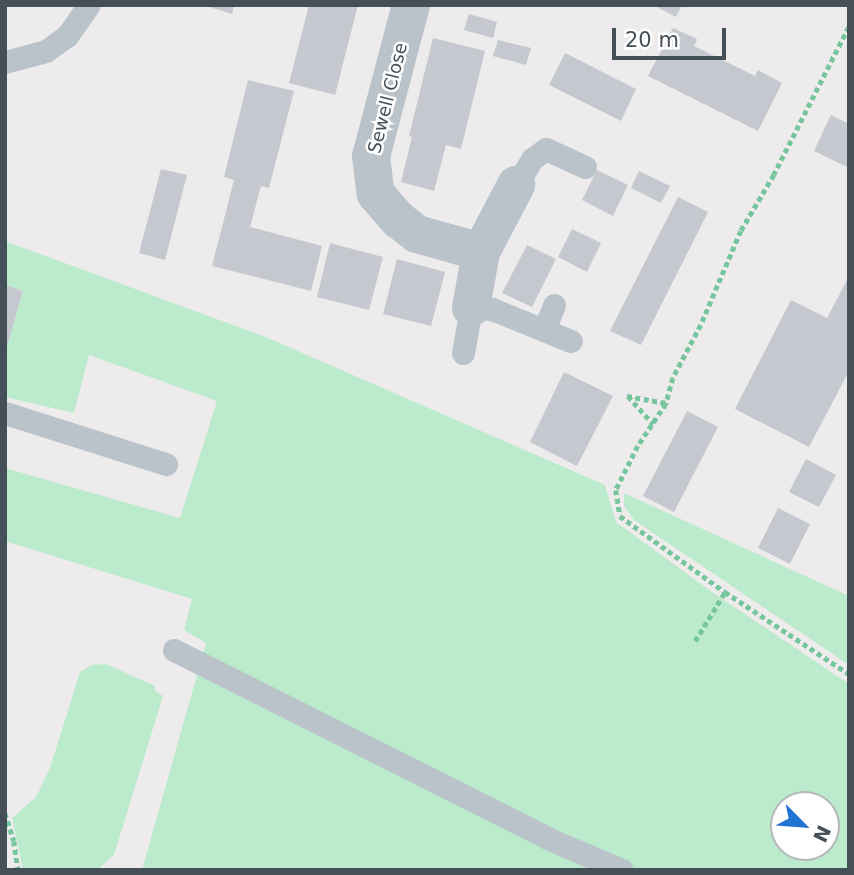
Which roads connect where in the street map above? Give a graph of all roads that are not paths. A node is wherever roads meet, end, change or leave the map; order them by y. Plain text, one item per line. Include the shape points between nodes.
1 (89, 5) edge
2 (411, 5) edge
3 (5, 62) edge
4 (585, 167) dead end
5 (516, 185) joint
6 (481, 251) junction
7 (555, 305) dead end
8 (471, 308) junction
9 (544, 330) junction
10 (571, 341) dead end
11 (463, 353) dead end
12 (5, 413) edge
13 (166, 464) dead end
14 (174, 650) dead end
15 (622, 870) edge

1 - 3 lane via 67,36 46,51
2 - 6 street, Sewell Close via 371,156 376,194 417,234
4 - 5 lane via 546,149 532,159
5 - 6 street
6 - 8 street
7 - 9 lane
8 - 9 lane via 492,309
8 - 11 lane
9 - 10 lane
12 - 13 lane
14 - 15 lane via 549,839

